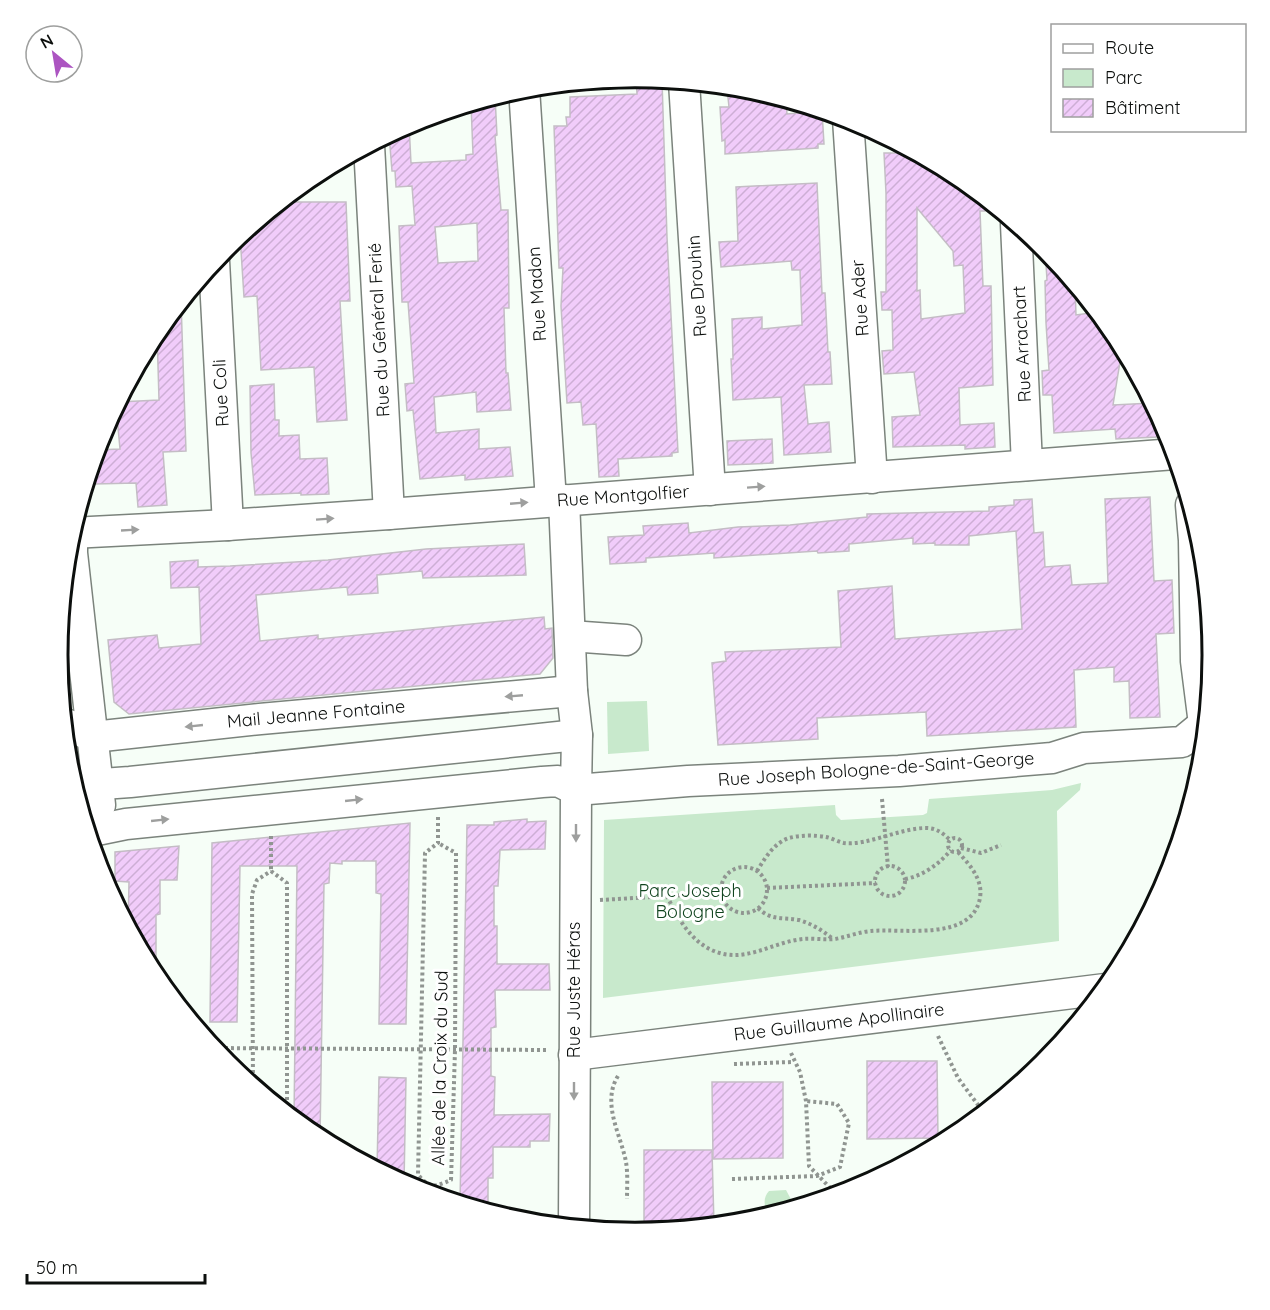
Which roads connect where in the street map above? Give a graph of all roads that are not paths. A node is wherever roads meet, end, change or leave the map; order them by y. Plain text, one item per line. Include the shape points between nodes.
1 (685, 90) edge
2 (525, 98) edge
3 (849, 130) edge
4 (369, 154) edge
5 (1017, 235) edge
6 (215, 274) edge
7 (1165, 455) edge
8 (1027, 465) junction
9 (872, 478) junction
10 (710, 490) junction
11 (557, 500) junction
12 (389, 514) junction
13 (228, 525) junction
14 (81, 532) edge
15 (1194, 558) edge
16 (74, 569) edge
17 (570, 636) junction
18 (626, 640) dead end
19 (572, 691) junction
20 (1201, 695) edge
21 (72, 726) edge
22 (1198, 730) edge
23 (577, 735) junction
24 (93, 737) junction
25 (86, 785) edge
26 (576, 790) junction
27 (94, 823) edge
28 (95, 830) edge
29 (1092, 991) edge
30 (574, 1054) junction
31 (574, 1219) edge

1 - 10 street, Rue Drouhin
2 - 11 street, Rue Madon
3 - 9 street, Rue Ader
4 - 12 street, Rue du Général Ferié
5 - 8 street, Rue Arrachart
6 - 13 street, Rue Coli
7 - 8 street, Rue Montgolfier
8 - 9 street, Rue Montgolfier
10 -> 9 street, Rue Montgolfier
10 - 11 street, Rue Montgolfier
12 -> 11 street, Rue Montgolfier
11 - 17 street, Rue Madon
13 -> 12 street, Rue Montgolfier
14 -> 13 street, Rue Montgolfier
15 - 20 street via 1196,661
16 - 24 street
17 - 18 street
17 - 19 street, Rue Juste Héras
19 - 23 street, Rue Juste Héras
19 -> 24 street, Mail Jeanne Fontaine
21 - 24 street, Mail Jeanne Fontaine
22 - 26 street, Rue Joseph Bologne-de-Saint-George via 1182,742 1084,748 1052,758
23 - 25 street
23 - 26 street, Rue Juste Héras
24 - 25 street
25 - 27 street
28 -> 26 street via 269,808 542,782 558,781
26 -> 30 street, Rue Juste Héras
29 - 30 street, Rue Guillaume Apollinaire
30 -> 31 street, Rue Juste Héras

